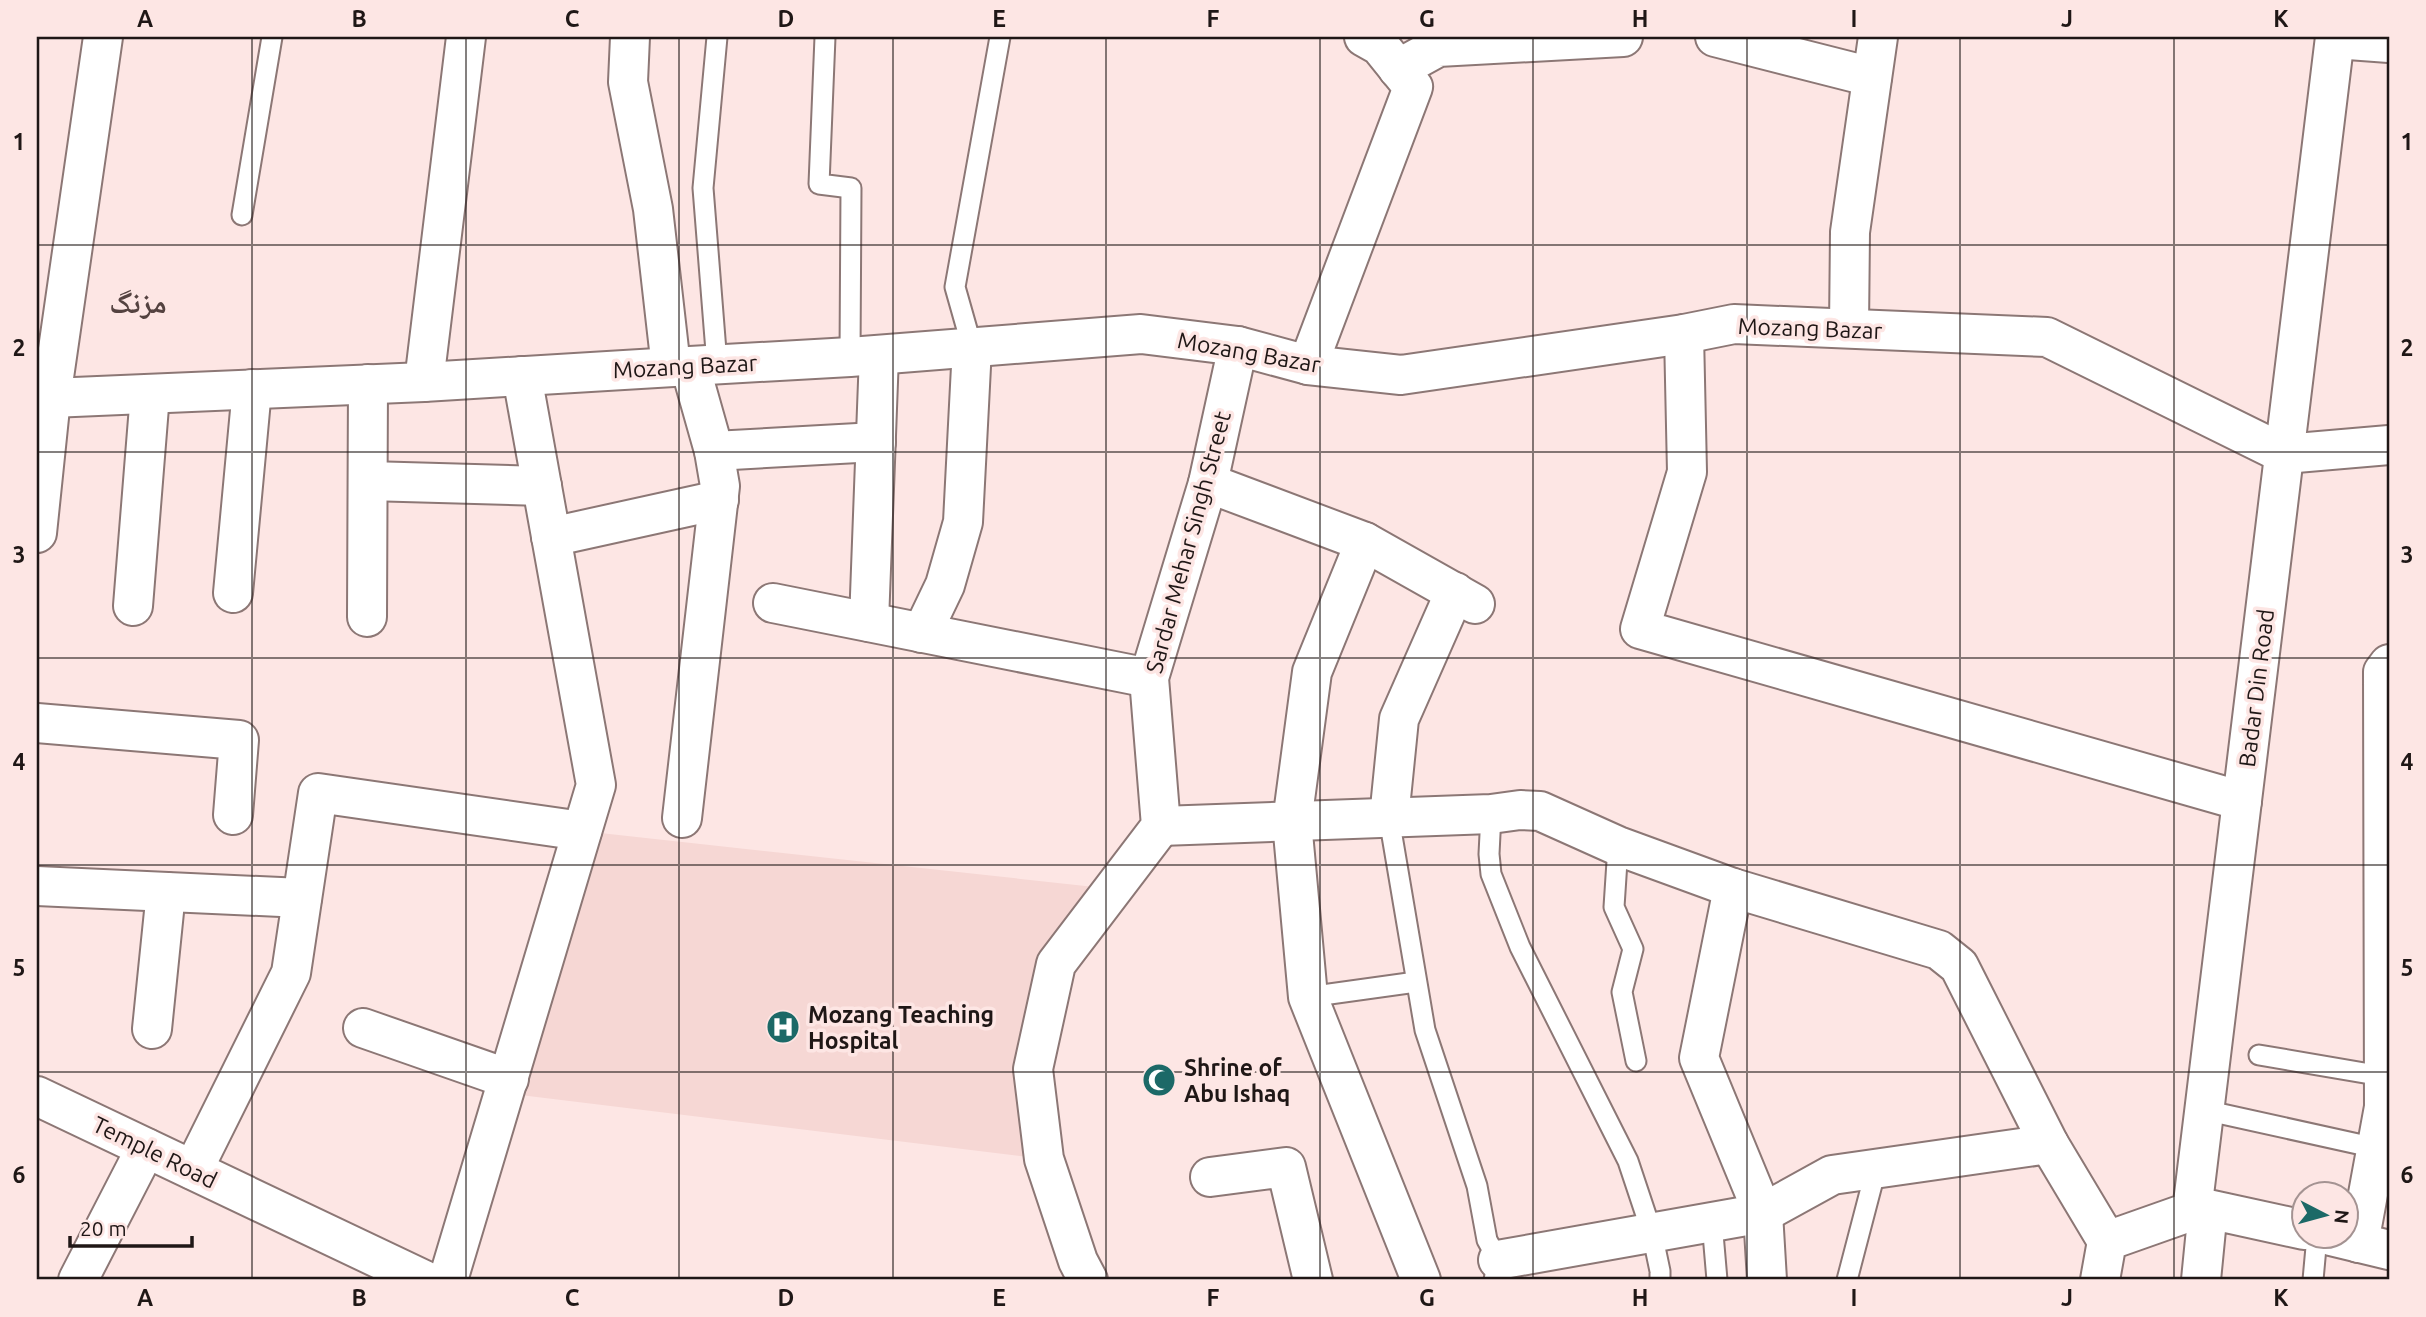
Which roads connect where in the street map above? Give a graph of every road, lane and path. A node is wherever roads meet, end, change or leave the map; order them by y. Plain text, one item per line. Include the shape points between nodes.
1 (103, 37) edge
2 (272, 37) edge
3 (466, 37) edge
4 (630, 37) edge
5 (717, 37) edge
6 (825, 37) edge
7 (1000, 37) edge
8 (1364, 37) edge
9 (1623, 37) edge
10 (1715, 37) edge
11 (1878, 37) edge
12 (2335, 38) edge
13 (1511, 40) edge
14 (2389, 43) edge
15 (1398, 69) junction
16 (1872, 77) junction
17 (242, 215) dead end
18 (1849, 328) junction
19 (1684, 334) junction
20 (1238, 346) junction
21 (972, 347) junction
22 (864, 356) junction
23 (1308, 365) junction
24 (692, 366) junction
25 (523, 376) junction
26 (424, 382) junction
27 (368, 384) junction
28 (252, 389) junction
29 (150, 394) junction
30 (44, 396) edge
31 (876, 442) junction
32 (2389, 445) edge
33 (714, 451) junction
34 (2284, 454) junction
35 (368, 481) junction
36 (1208, 483) junction
37 (542, 486) junction
38 (719, 500) junction
39 (37, 533) edge
40 (551, 537) junction
41 (1365, 542) junction
42 (233, 593) dead end
43 (773, 603) dead end
44 (133, 606) dead end
45 (368, 617) dead end
46 (869, 622) junction
47 (922, 633) junction
48 (2389, 664) edge
49 (1149, 678) junction
50 (37, 723) edge
51 (2386, 760) edge
52 (2242, 800) junction
53 (1490, 814) junction
54 (233, 815) dead end
55 (682, 818) dead end
56 (1388, 818) junction
57 (1292, 821) junction
58 (1161, 826) junction
59 (582, 831) junction
60 (1618, 846) junction
61 (2386, 864) edge
62 (37, 887) edge
63 (1733, 888) junction
64 (166, 892) junction
65 (302, 898) junction
66 (1416, 982) junction
67 (1308, 997) junction
68 (363, 1028) dead end
69 (152, 1029) dead end
70 (2259, 1055) dead end
71 (1636, 1061) dead end
72 (2387, 1078) edge
73 (509, 1079) junction
74 (37, 1096) edge
75 (2204, 1110) junction
76 (2049, 1144) junction
77 (2383, 1147) edge
78 (146, 1148) junction
79 (1876, 1169) junction
80 (193, 1170) junction
81 (1210, 1177) dead end
82 (1763, 1213) junction
83 (1712, 1222) junction
84 (2290, 1227) edge
85 (1652, 1233) junction
86 (2107, 1241) junction
87 (2360, 1243) edge
88 (2315, 1250) edge
89 (1496, 1270) edge
90 (78, 1280) edge
91 (424, 1280) edge
92 (449, 1280) edge
93 (1088, 1280) edge
94 (1313, 1280) edge
95 (1421, 1280) edge
96 (1660, 1280) edge
97 (1717, 1280) edge
98 (1767, 1280) edge
99 (1847, 1280) edge
100 (2100, 1280) edge
101 (2201, 1280) edge
102 (2313, 1280) edge

1 - 30 street
2 - 17 lane
3 - 26 street
4 - 24 street via 628,82 653,209
5 - 24 lane
6 - 22 lane via 820,184 851,188
7 - 21 lane via 955,287
8 - 15 street via 1380,46
9 - 13 street
10 - 16 street
11 - 16 street
12 - 14 street
12 - 34 street, Badar Din Road
13 - 15 street via 1438,47
15 - 23 street via 1413,87
16 - 18 street via 1850,232
18 - 19 street, Mozang Bazar via 1734,324
18 - 34 street, Mozang Bazar via 2047,337
19 - 23 street, Mozang Bazar via 1401,374
19 - 52 street via 1687,472 1640,629
20 - 21 street, Mozang Bazar via 1141,334
20 - 23 street, Mozang Bazar
20 - 36 street, Sardar Mehar Singh Street
21 - 22 street, Mozang Bazar
21 - 47 street via 963,522 945,585
22 - 24 street, Mozang Bazar
22 - 31 street
24 - 25 street, Mozang Bazar
24 - 33 street
25 - 26 street, Mozang Bazar
25 - 37 street
26 - 27 street, Mozang Bazar
27 - 28 street, Mozang Bazar
27 - 35 street
28 - 29 street, Mozang Bazar
28 - 42 street
29 - 30 street, Mozang Bazar
29 - 44 street
30 - 39 street
31 - 33 street
31 - 46 street
32 - 34 street
33 - 38 street
34 - 52 street, Badar Din Road
35 - 37 street
35 - 45 street
36 - 41 street
36 - 49 street, Sardar Mehar Singh Street
37 - 40 street
38 - 40 street
38 - 55 street
40 - 59 street via 596,785
41 - 56 street via 1465,598 1399,719
41 - 57 street via 1312,672
43 - 46 street
46 - 47 street
47 - 49 street
48 - 51 street via 2383,672
49 - 58 street, Sardar Mehar Singh Street
50 - 54 street via 239,740
51 - 61 street
52 - 75 street, Badar Din Road
53 - 56 street
53 - 60 street via 1540,811
53 - 85 lane via 1491,874 1520,947 1628,1161
56 - 57 street
56 - 66 lane
57 - 58 street
57 - 67 street
58 - 93 street via 1056,964 1033,1069 1044,1159
59 - 65 street via 318,793
59 - 73 street
60 - 63 street
60 - 71 lane via 1614,907 1633,949 1622,992
61 - 72 street
62 - 64 street
63 - 76 street via 1939,950 1959,966
63 - 82 street via 1699,1058
64 - 65 street
64 - 69 street
65 - 80 street via 290,973
66 - 67 lane
66 - 89 lane via 1425,1030 1477,1186
67 - 95 street
68 - 73 street
70 - 72 lane
72 - 77 street
73 - 92 street
74 - 78 street, Temple Road
75 - 77 lane
75 - 86 street, Badar Din Road via 2192,1210
76 - 79 street
76 - 86 street
77 - 87 street
78 - 80 street, Temple Road
78 - 90 street
79 - 82 street via 1832,1175
79 - 99 lane
80 - 91 street, Temple Road
81 - 94 street via 1286,1167
82 - 83 street
82 - 98 street
83 - 85 street
83 - 97 lane
84 - 101 street via 2208,1209
85 - 89 street
85 - 96 lane
86 - 100 street
88 - 102 lane

